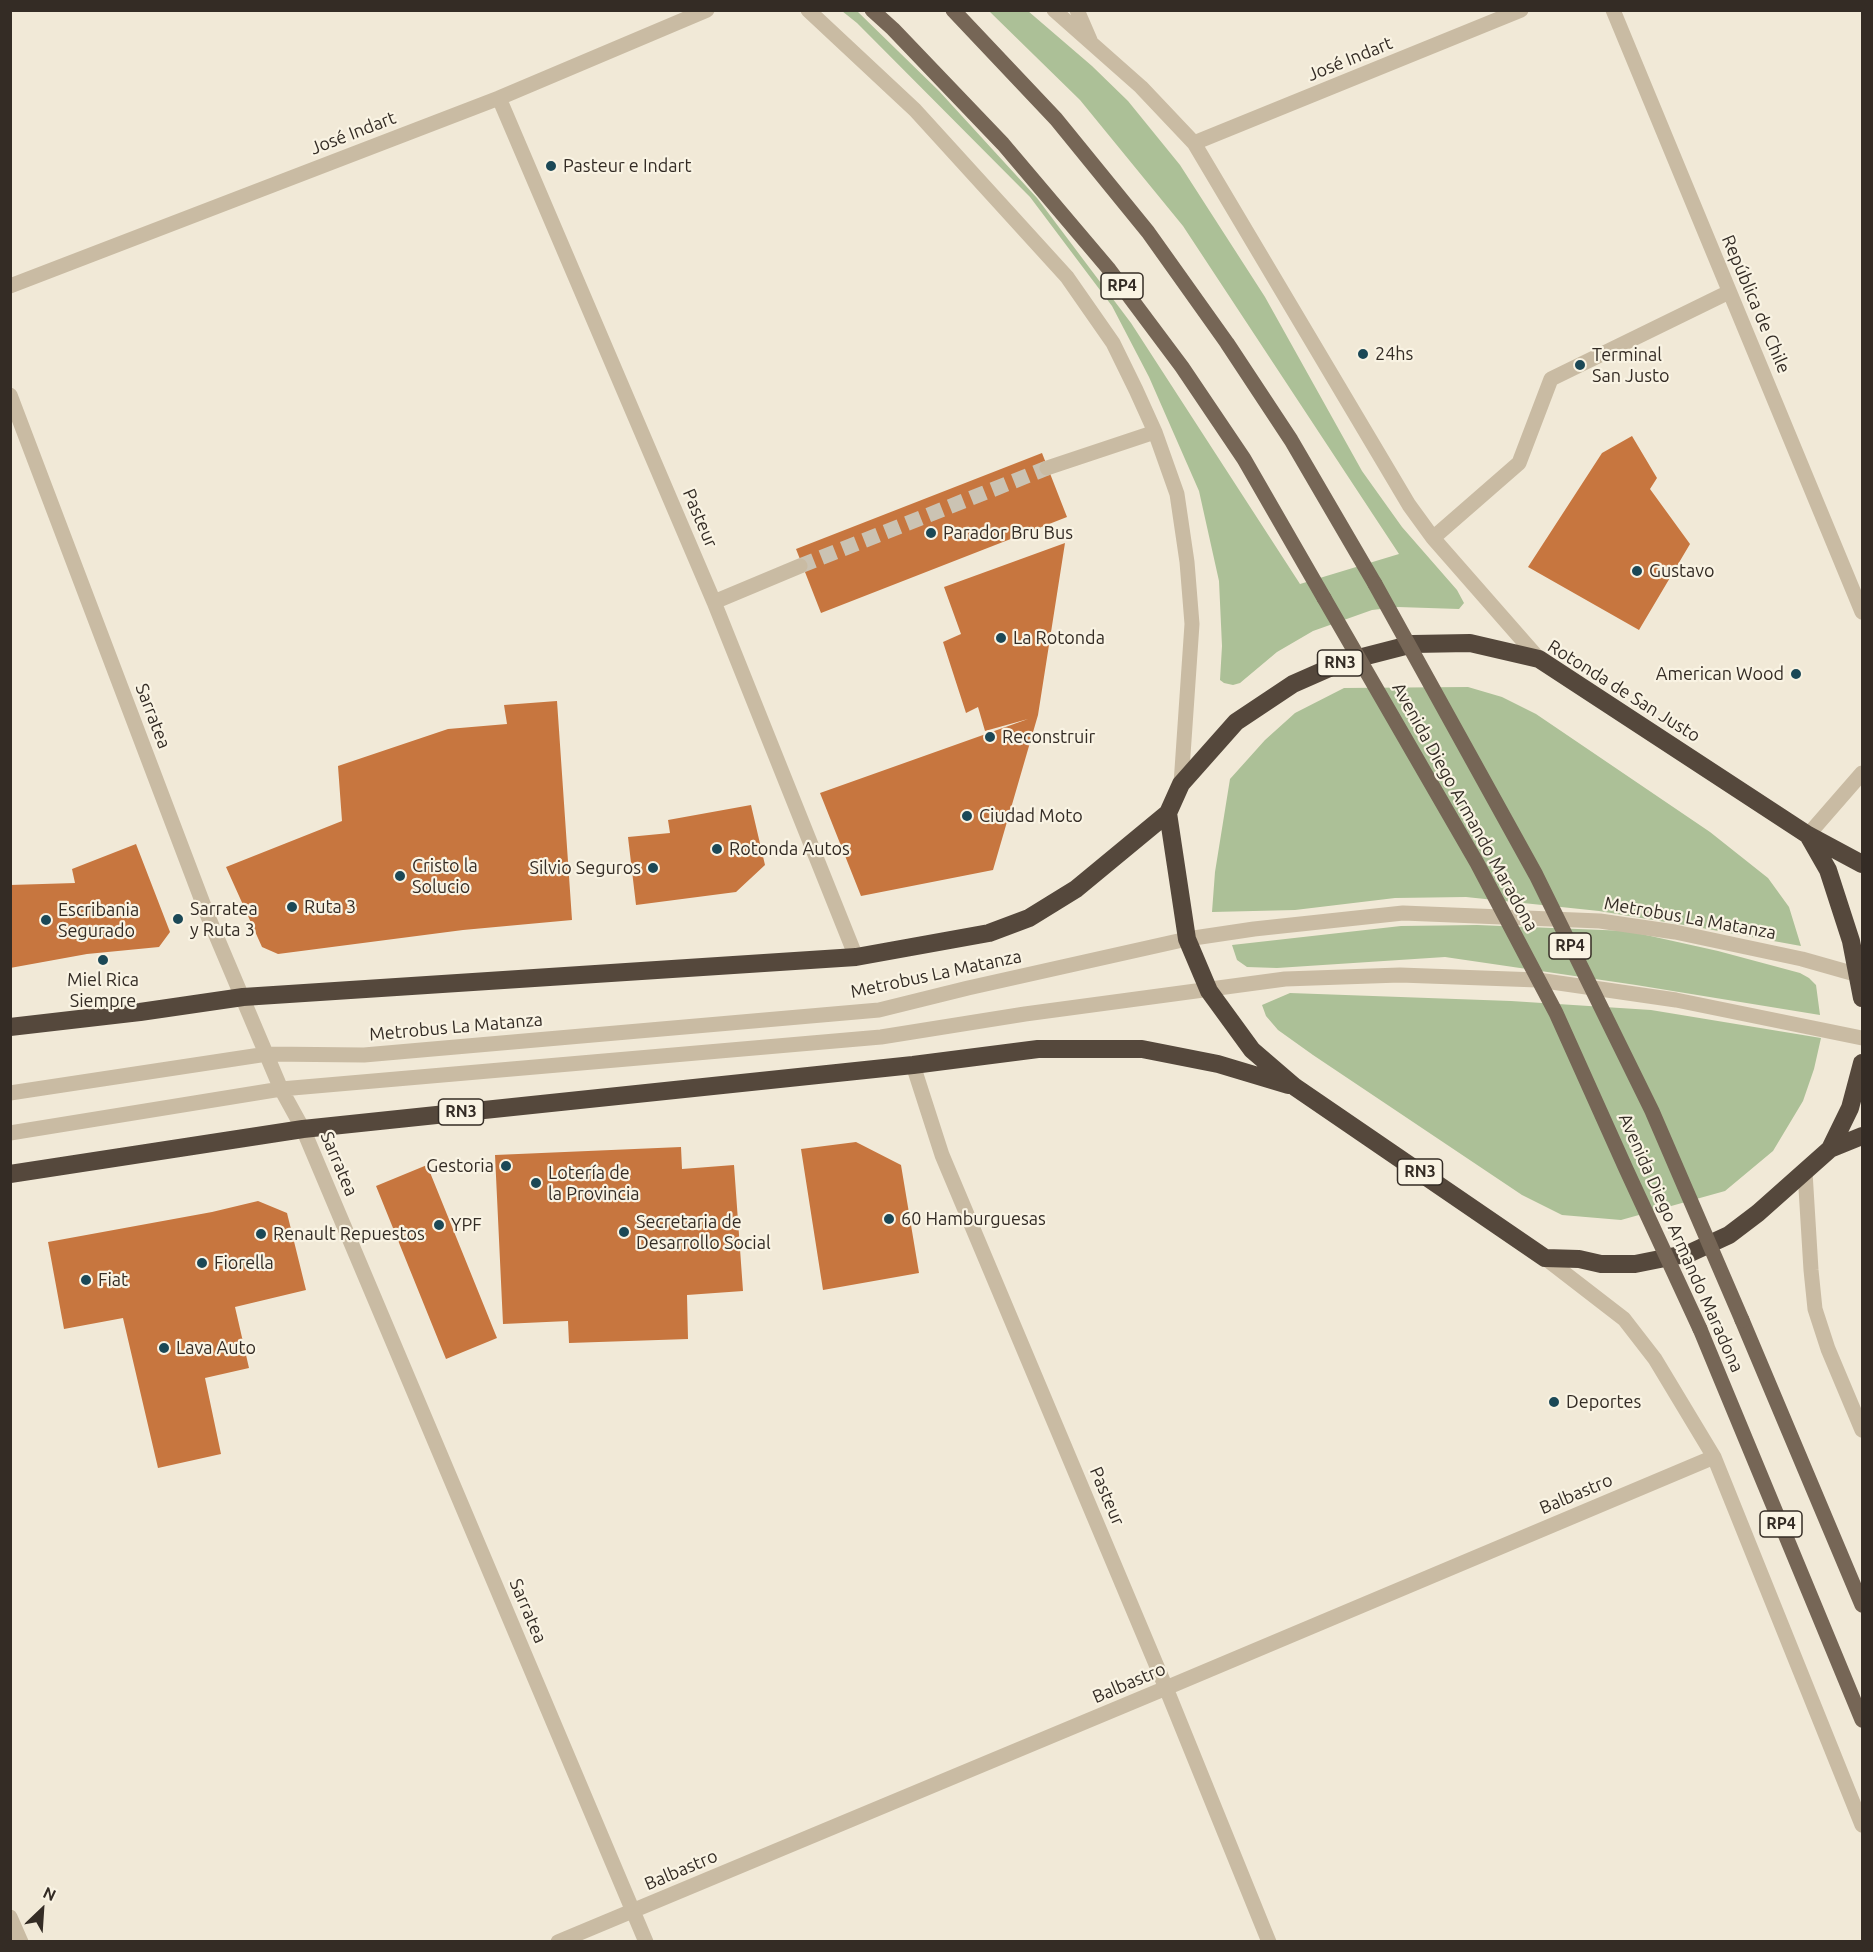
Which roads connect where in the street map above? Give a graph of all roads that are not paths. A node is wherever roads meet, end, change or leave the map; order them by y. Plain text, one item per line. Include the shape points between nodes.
1 (707, 10) edge
2 (808, 10) edge
3 (872, 10) edge
4 (953, 10) edge
5 (1054, 10) edge
6 (1077, 10) edge
7 (1521, 10) edge
8 (1613, 10) edge
9 (1091, 42) junction
10 (499, 98) junction
11 (1194, 143) junction
12 (10, 286) edge
13 (1730, 292) junction
14 (10, 395) edge
15 (1155, 432) junction
16 (1047, 468) tunnel mouth
17 (1433, 538) junction
18 (800, 566) tunnel mouth
19 (714, 602) junction
20 (1863, 612) edge
21 (1539, 659) junction
22 (1863, 773) edge
23 (1181, 784) junction
24 (1168, 813) junction
25 (1808, 835) junction
26 (1863, 864) edge
27 (1187, 939) junction
28 (856, 957) junction
29 (1861, 976) edge
30 (1209, 991) junction
31 (243, 997) junction
32 (1863, 998) edge
33 (10, 1027) edge
34 (1863, 1038) edge
35 (267, 1054) junction
36 (1863, 1063) edge
37 (913, 1065) junction
38 (1295, 1087) junction
39 (281, 1089) junction
40 (10, 1093) edge
41 (303, 1129) junction
42 (10, 1133) edge
43 (1863, 1136) edge
44 (1830, 1149) junction
45 (1805, 1172) junction
46 (10, 1174) edge
47 (1545, 1258) junction
48 (1863, 1430) edge
49 (1714, 1457) junction
50 (1863, 1605) edge
51 (1166, 1688) junction
52 (1863, 1720) edge
53 (1863, 1826) edge
54 (634, 1911) junction
55 (10, 1917) edge
56 (21, 1941) edge
57 (558, 1941) edge
58 (646, 1941) edge
59 (1269, 1941) edge

1 - 10 street, José Indart
2 - 15 street via 915,110 1067,277 1113,343
3 - 52 main road, Avenida Diego Armando Maradona / RP4, bridge via 1003,144 1108,268 1244,459 1477,863 1556,1013 1701,1329
4 - 50 main road, Avenida Diego Armando Maradona / RP4, bridge via 1056,119 1148,232 1291,440 1374,584 1536,875 1652,1111
5 - 9 street
6 - 9 street
7 - 11 street, José Indart
8 - 13 street, República de Chile
9 - 11 street
10 - 12 street, José Indart
10 - 19 street, Pasteur
11 - 17 street via 1409,505
13 - 17 street via 1551,379 1519,463
13 - 20 street, República de Chile
14 - 31 street, Sarratea via 207,914
15 - 16 street
15 - 23 street via 1177,494 1192,624
17 - 21 street
18 - 19 street
19 - 28 street, Pasteur
21 - 23 highway, Rotonda de San Justo / RN3 via 1470,643 1413,644 1343,662 1293,684 1236,722
21 - 25 highway, Rotonda de San Justo / RN3
22 - 25 street
23 - 24 highway, Rotonda de San Justo / RN3
24 - 27 highway, RN3
24 - 28 highway, RN3 via 1076,889 1029,918 989,933
25 - 26 highway
25 - 29 highway, Rotonda de San Justo / RN3 via 1828,870
27 - 29 street, Metrobus La Matanza via 1403,913 1600,921 1675,932
27 - 30 highway, RN3
27 - 35 street, Metrobus La Matanza via 879,1010 364,1054
28 - 31 highway, RN3
29 - 32 highway, Rotonda de San Justo / RN3
30 - 34 street via 1285,979 1400,975 1538,980 1676,1000
30 - 38 highway, RN3 via 1252,1050
30 - 39 street via 881,1037
31 - 33 highway, RN3
31 - 35 street, Sarratea
35 - 39 street, Sarratea
35 - 40 street, Metrobus La Matanza
36 - 44 highway via 1850,1108
37 - 38 highway, RN3 via 1038,1049 1142,1049 1218,1064
37 - 41 highway, RN3
37 - 51 street, Pasteur via 942,1155
38 - 47 highway, RN3
39 - 41 street, Sarratea
39 - 42 street
41 - 46 highway, RN3
41 - 54 street, Sarratea
43 - 44 highway
44 - 45 highway
45 - 47 highway via 1729,1235 1690,1253 1635,1264
45 - 48 street via 1815,1309
47 - 49 street via 1624,1319 1655,1359
49 - 51 street, Balbastro
49 - 53 street
51 - 54 street, Balbastro
51 - 59 street, Pasteur
54 - 57 street, Balbastro
54 - 58 street, Sarratea
55 - 56 street

